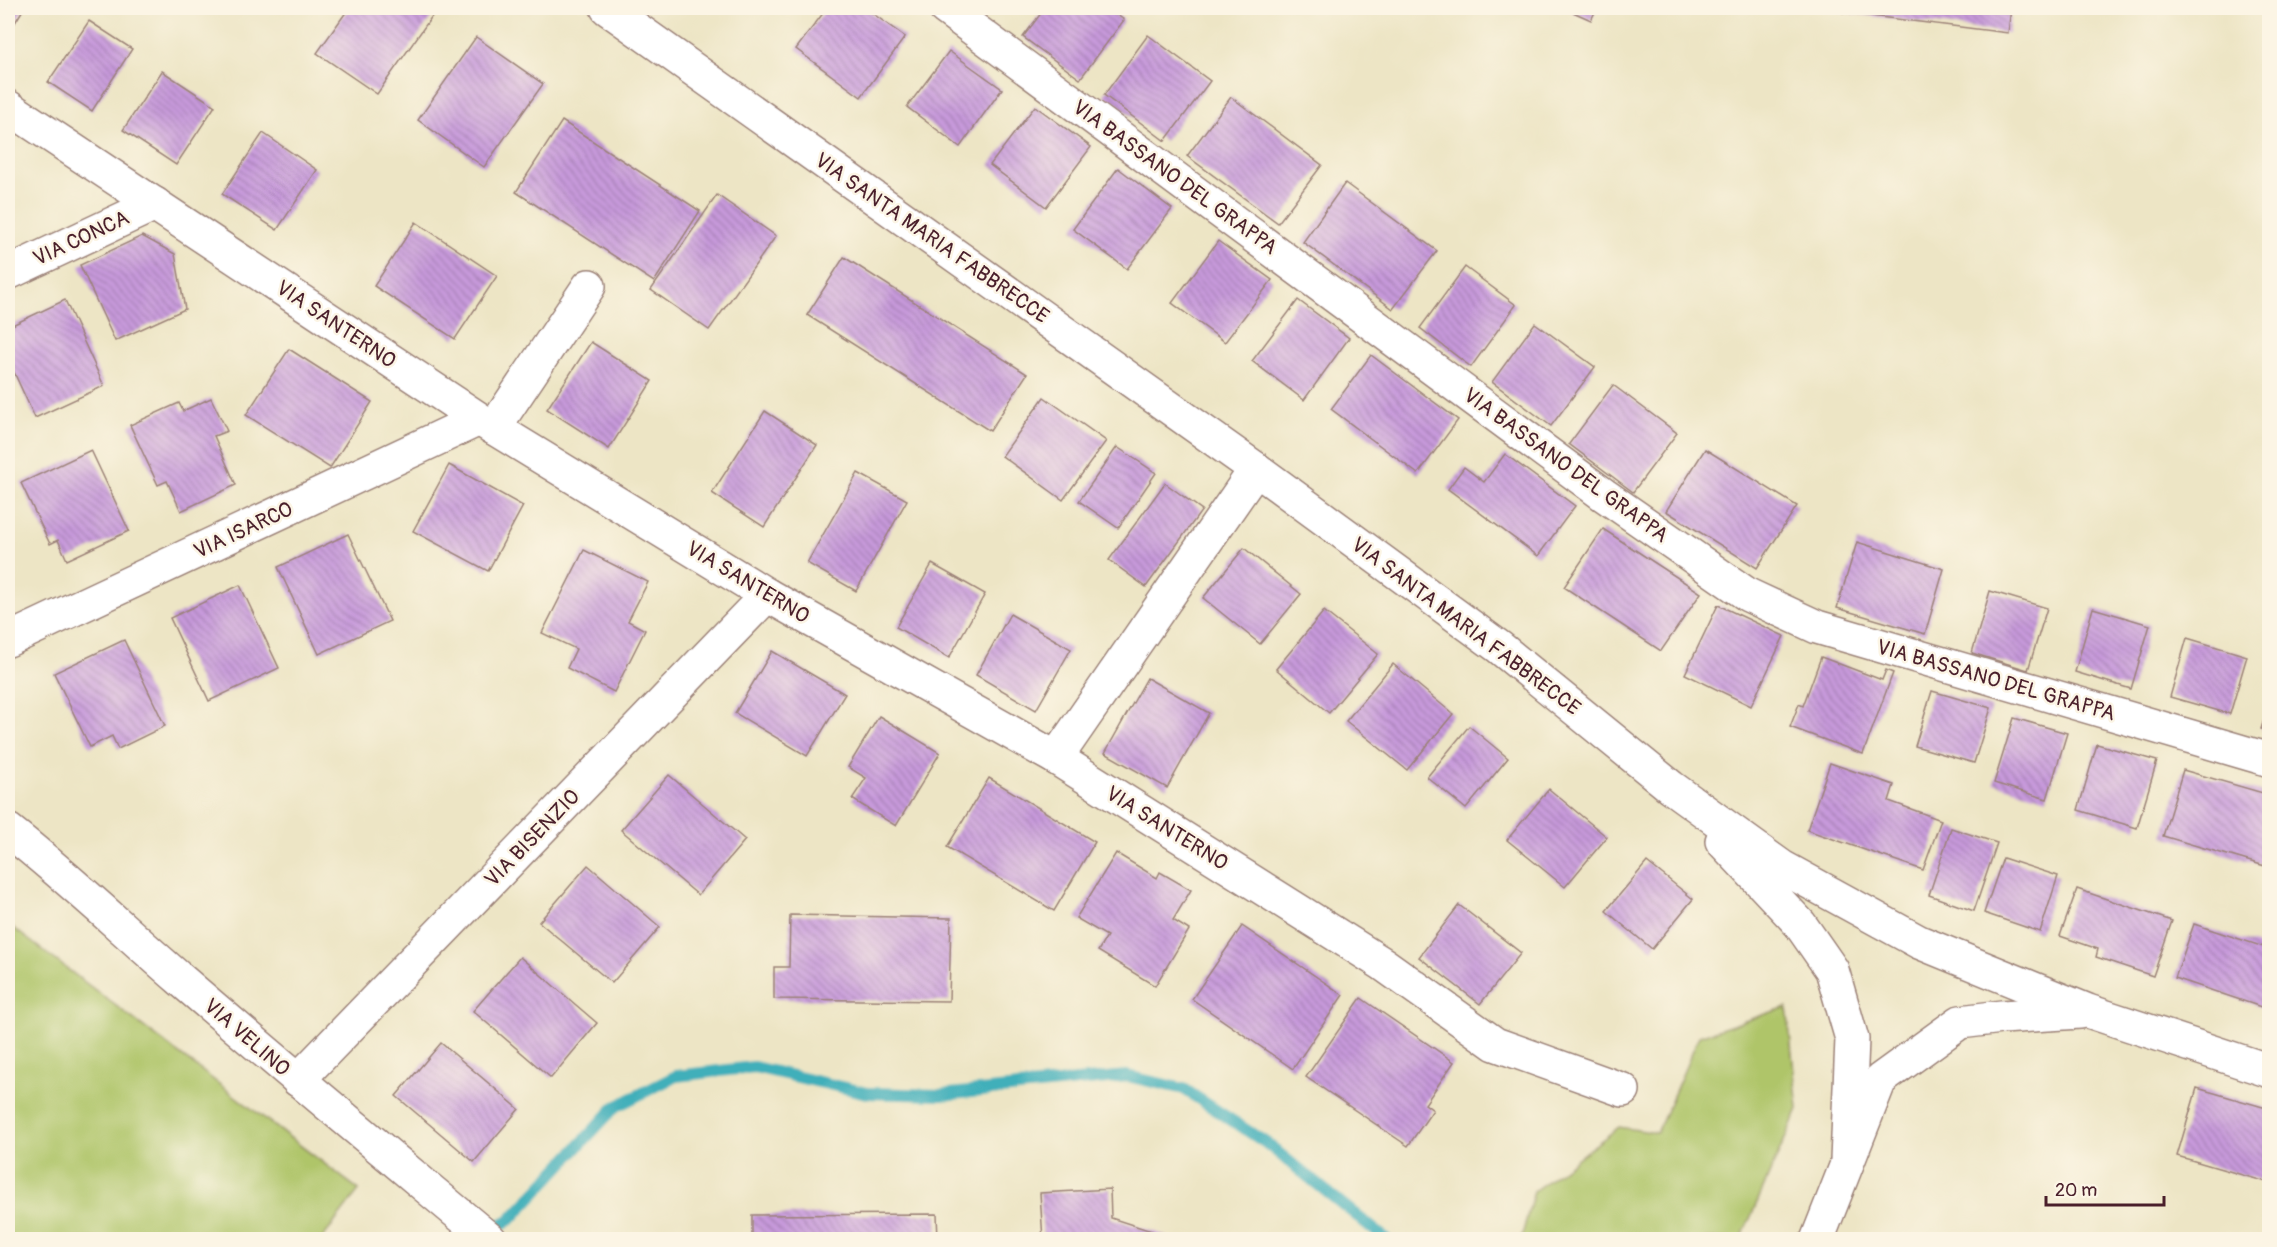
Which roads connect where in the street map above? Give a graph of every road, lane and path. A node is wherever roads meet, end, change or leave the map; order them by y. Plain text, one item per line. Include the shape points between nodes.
1 (607, 8) edge
2 (945, 8) edge
3 (8, 107) edge
4 (155, 204) junction
5 (8, 273) edge
6 (589, 286) dead end
7 (486, 424) junction
8 (1256, 469) junction
9 (767, 595) junction
10 (8, 640) edge
11 (1056, 758) junction
12 (2270, 760) edge
13 (1671, 787) junction
14 (8, 830) edge
15 (2088, 1011) junction
16 (2270, 1071) edge
17 (298, 1080) junction
18 (1623, 1090) dead end
19 (1847, 1161) junction
20 (490, 1239) edge
21 (1816, 1239) edge

1 - 8 street, VIA SANTA MARIA FABBRECCE
2 - 12 street, VIA BASSANO DEL GRAPPA via 1604,495 1748,595 1817,627
3 - 4 street, VIA SANTERNO
4 - 5 street, VIA CONCA
4 - 7 street, VIA SANTERNO
6 - 7 street
7 - 9 street, VIA SANTERNO
7 - 10 street, VIA ISARCO
8 - 11 street
8 - 13 street, VIA SANTA MARIA FABBRECCE via 1499,647
9 - 11 street, VIA SANTERNO
9 - 17 street, VIA BISENZIO
11 - 18 street, VIA SANTERNO via 1383,964 1495,1044
13 - 15 street, VIA SANTA MARIA FABBRECCE via 1782,867 1919,942
13 - 19 street, VIA SANTA MARIA FABBRECCE via 1800,924 1832,970 1852,1039
14 - 17 street, VIA VELINO via 64,874 156,959
15 - 16 street, VIA SANTA MARIA FABBRECCE
15 - 19 street, VIA SANTA MARIA FABBRECCE via 1960,1023 1880,1080
17 - 20 street, VIA VELINO
19 - 21 street, VIA SANTA MARIA FABBRECCE

